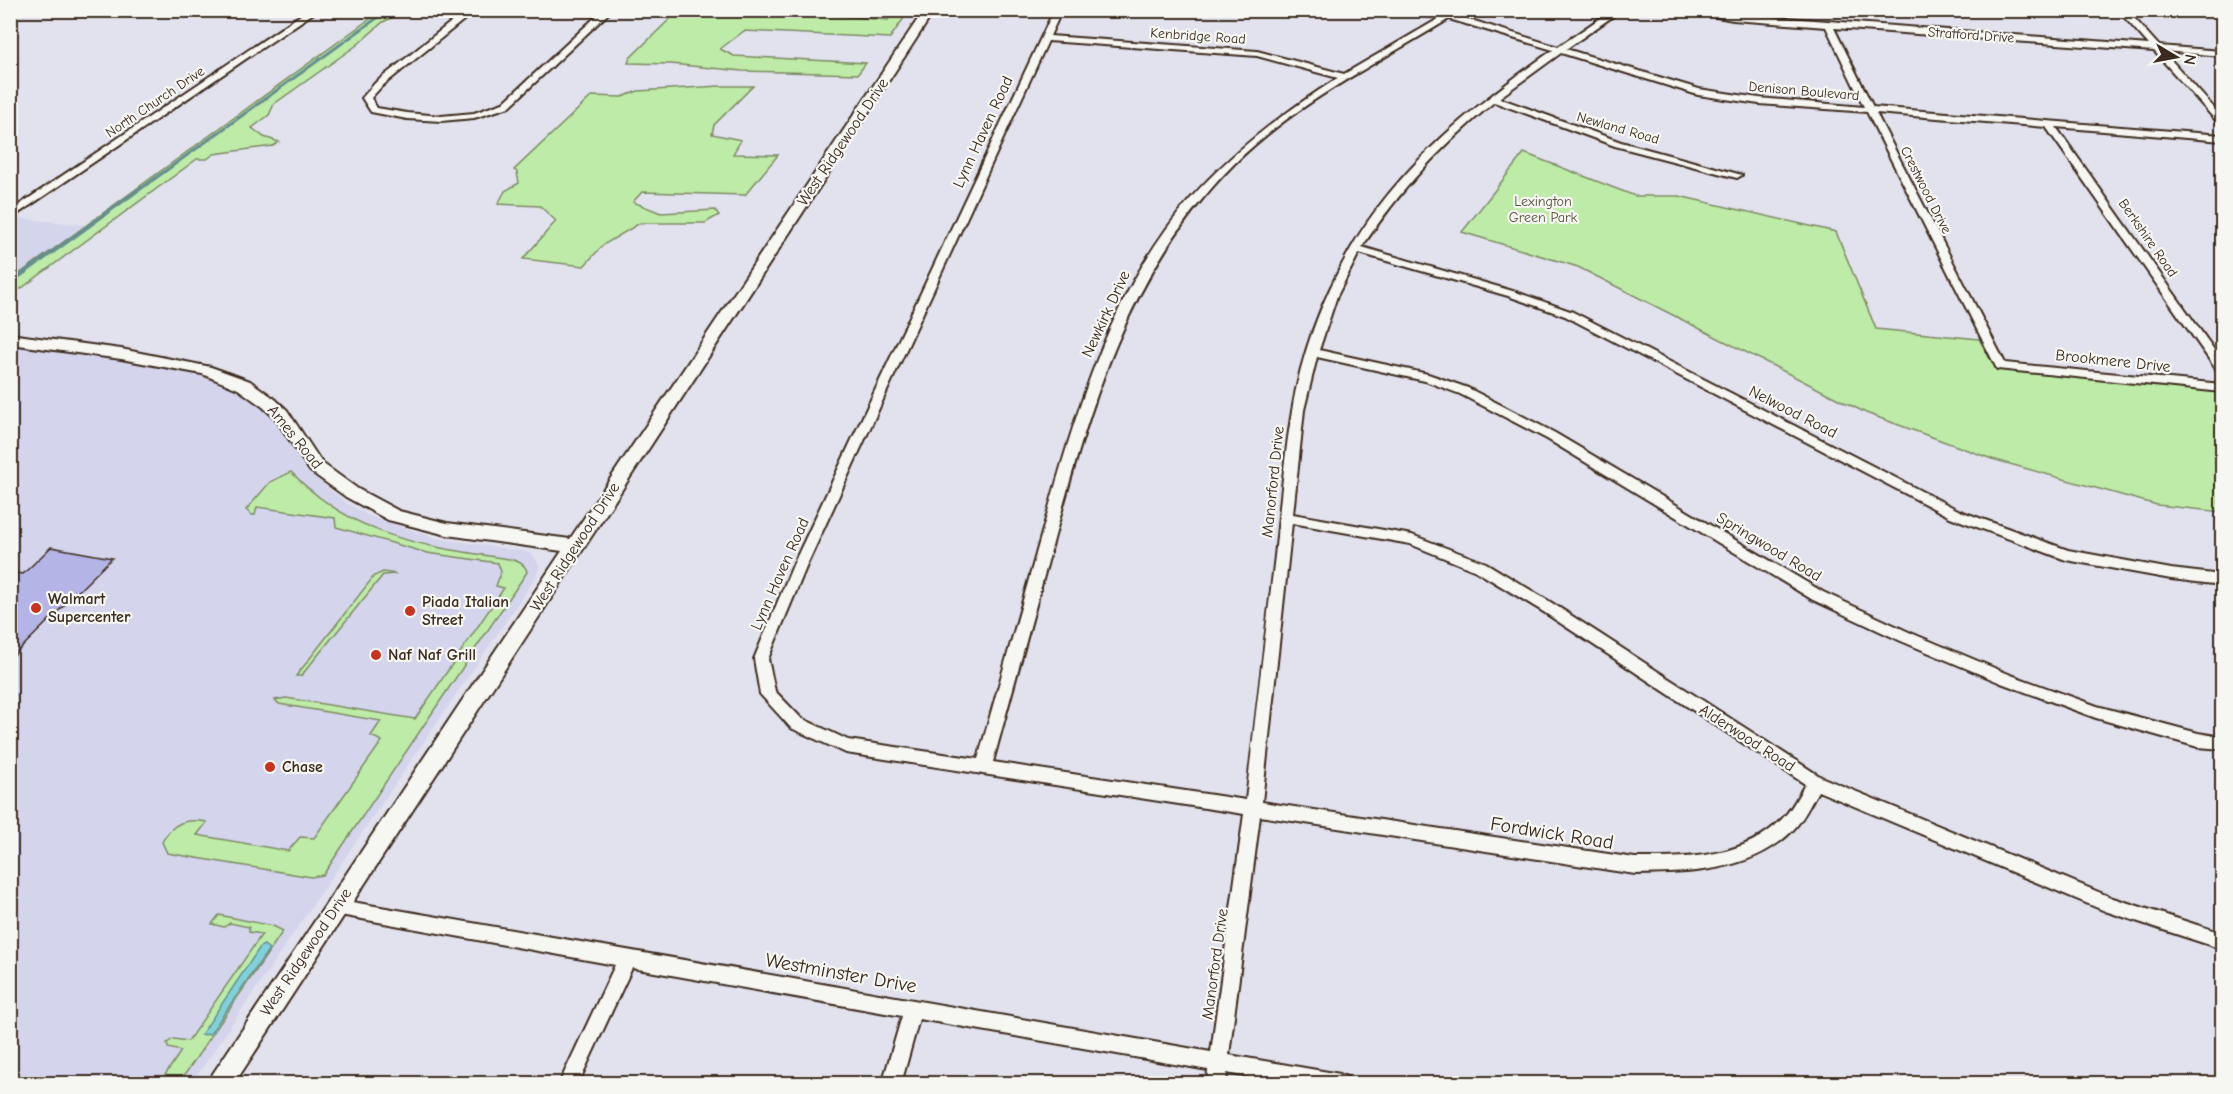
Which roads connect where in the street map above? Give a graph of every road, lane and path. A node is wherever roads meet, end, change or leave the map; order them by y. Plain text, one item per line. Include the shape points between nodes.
1 (314, 10) edge
2 (472, 10) edge
3 (608, 10) edge
4 (930, 10) edge
5 (1058, 10) edge
6 (1394, 10) edge
7 (1618, 10) edge
8 (1684, 10) edge
9 (2122, 10) edge
10 (1453, 13) edge
11 (1829, 25) junction
12 (1045, 38) junction
13 (1560, 49) junction
14 (2156, 49) junction
15 (2223, 53) edge
16 (1345, 78) junction
17 (1493, 99) junction
18 (1870, 110) junction
19 (2223, 122) edge
20 (2049, 124) junction
21 (2223, 138) edge
22 (1737, 176) dead end
23 (10, 216) edge
24 (1356, 249) junction
25 (10, 339) edge
26 (1313, 352) junction
27 (2001, 366) joint
28 (2223, 369) edge
29 (2223, 388) edge
30 (1286, 517) junction
31 (576, 546) junction
32 (2223, 580) edge
33 (2223, 743) edge
34 (984, 767) junction
35 (1815, 782) junction
36 (1253, 808) junction
37 (335, 907) junction
38 (2223, 941) edge
39 (627, 959) junction
40 (913, 1008) junction
41 (1218, 1062) junction
42 (219, 1083) edge
43 (568, 1083) edge
44 (891, 1083) edge
45 (1216, 1083) edge
46 (1340, 1083) edge

1 - 23 street, North Church Drive
2 - 3 street via 378,85 366,98 374,110 431,118 485,114 506,105
4 - 31 main road, West Ridgewood Drive
5 - 12 street, Lynn Haven Road
6 - 10 street, Denison Boulevard
7 - 13 street, Manorford Drive
8 - 11 street, Stratford Drive
9 - 14 street
10 - 13 street, Denison Boulevard
10 - 16 street, Newkirk Drive
11 - 14 street, Stratford Drive
11 - 18 street, Crestwood Drive
12 - 16 street, Kenbridge Road via 1257,54
12 - 34 street, Lynn Haven Road via 800,565 761,659 768,694 796,723 846,746
13 - 17 street, Manorford Drive
13 - 18 street, Denison Boulevard via 1698,92
14 - 15 street, Stratford Drive
14 - 19 street
16 - 34 street, Newkirk Drive via 1282,120 1231,162 1168,233 1139,280 1107,346 1080,422
17 - 22 street, Newland Road via 1618,144
17 - 24 street, Manorford Drive via 1450,133 1398,187
18 - 20 street, Denison Boulevard
18 - 27 street, Crestwood Drive
20 - 21 street, Denison Boulevard
20 - 28 street, Berkshire Road
24 - 26 street, Manorford Drive via 1331,297
24 - 32 street, Nelwood Road via 1569,314 1955,514 2066,555
25 - 31 main road, Ames Road via 206,370 244,385 269,403 281,414 316,467 394,516 447,529
26 - 30 street, Manorford Drive via 1298,410
26 - 33 street, Springwood Road via 1428,378 1464,391 1551,436 1818,596 1906,637 2096,712 2198,740
27 - 29 street, Brookmere Drive
30 - 35 street, Alderwood Road via 1412,540 1481,567
30 - 36 street, Manorford Drive
31 - 37 main road, West Ridgewood Drive
34 - 36 street, Lynn Haven Road
35 - 36 street, Fordwick Road via 1787,824 1751,852 1699,865 1635,866
35 - 38 street, Alderwood Road via 2110,905
36 - 41 street, Manorford Drive
37 - 39 street, Westminster Drive
37 - 42 main road, West Ridgewood Drive
39 - 40 street, Westminster Drive
39 - 43 street
40 - 41 street, Westminster Drive
40 - 44 street
41 - 45 street, Manorford Drive
41 - 46 street, Westminster Drive

